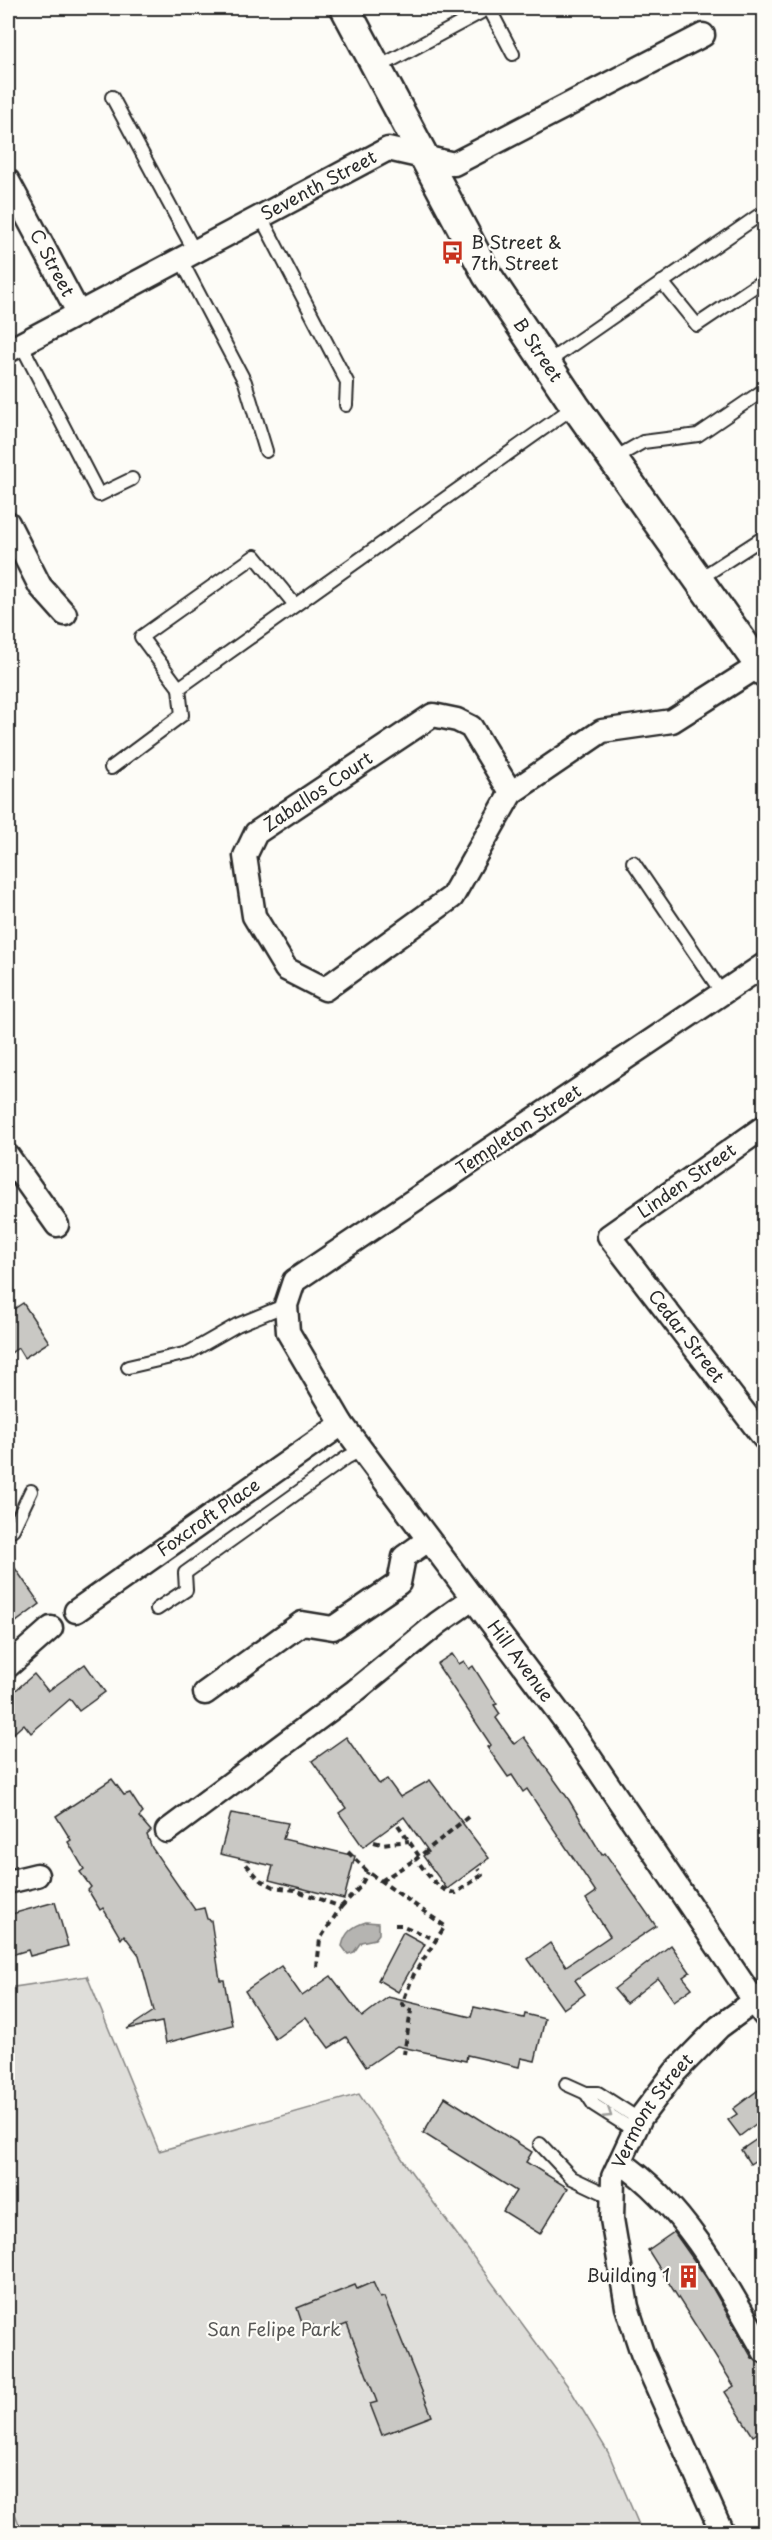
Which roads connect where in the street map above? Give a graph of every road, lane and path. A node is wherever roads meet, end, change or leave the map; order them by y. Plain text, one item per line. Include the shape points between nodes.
1 (345, 8) edge
2 (703, 35) dead end
3 (513, 54) dead end
4 (377, 68) junction
5 (112, 98) dead end
6 (424, 156) junction
7 (8, 182) edge
8 (261, 217) junction
9 (765, 220) edge
10 (188, 256) junction
11 (765, 280) edge
12 (662, 282) junction
13 (79, 314) junction
14 (14, 348) edge
15 (546, 363) junction
16 (761, 392) dead end
17 (346, 405) dead end
18 (575, 406) junction
19 (266, 451) dead end
20 (613, 459) junction
21 (132, 479) dead end
22 (8, 523) edge
23 (765, 537) edge
24 (698, 580) junction
25 (295, 605) junction
26 (65, 614) dead end
27 (762, 668) edge
28 (179, 688) junction
29 (111, 768) dead end
30 (511, 793) junction
31 (633, 862) dead end
32 (765, 965) edge
33 (722, 993) junction
34 (765, 1127) edge
35 (8, 1156) edge
36 (57, 1225) dead end
37 (609, 1236) joint
38 (286, 1305) junction
39 (128, 1367) dead end
40 (756, 1409) edge
41 (342, 1424) junction
42 (765, 1438) edge
43 (361, 1449) junction
44 (31, 1491) dead end
45 (8, 1533) edge
46 (428, 1540) junction
47 (472, 1599) junction
48 (157, 1609) dead end
49 (76, 1611) dead end
50 (51, 1628) dead end
51 (8, 1666) edge
52 (205, 1693) dead end
53 (468, 1816) dead end
54 (398, 1825) dead end
55 (167, 1831) dead end
56 (409, 1841) junction
57 (374, 1842) dead end
58 (348, 1852) dead end
59 (417, 1857) junction
60 (246, 1864) dead end
61 (478, 1869) dead end
62 (368, 1872) junction
63 (37, 1875) dead end
64 (381, 1881) junction
65 (8, 1882) edge
66 (341, 1907) junction
67 (395, 1925) dead end
68 (437, 1940) junction
69 (317, 1967) dead end
70 (761, 2003) edge
71 (404, 2054) dead end
72 (566, 2084) dead end
73 (637, 2125) junction
74 (540, 2144) dead end
75 (620, 2162) junction
76 (612, 2197) junction
77 (765, 2352) edge
78 (722, 2532) edge

1 - 4 street, B Street
2 - 6 street, Seventh Street via 454,164
3 - 4 lane via 489,8
4 - 6 street, B Street
5 - 10 lane
6 - 8 street, Seventh Street via 388,149
6 - 15 street, B Street via 487,275
7 - 13 street, C Street
8 - 10 street, Seventh Street
8 - 17 lane via 347,382
9 - 12 lane via 758,216
10 - 13 street, Seventh Street
10 - 19 lane via 245,382
11 - 12 lane via 697,325
12 - 15 lane
13 - 14 street, Seventh Street
14 - 21 lane via 99,495
15 - 18 street, B Street
16 - 20 lane via 698,435 643,442
18 - 20 street, B Street
18 - 25 lane
20 - 24 street, B Street
22 - 26 street via 40,586
23 - 24 lane
24 - 27 street, B Street
25 - 28 lane
25 - 28 lane via 255,556 141,637
27 - 30 street, Zaballos Court via 672,721 602,731
28 - 29 lane via 182,715
30 - 30 street, Zaballos Court via 452,897 325,989 286,969 254,916 245,856 256,833 433,715 471,727
31 - 33 lane
32 - 33 street, Templeton Street
33 - 38 street, Templeton Street via 294,1281
34 - 37 street, Linden Street
35 - 36 street
37 - 40 street, Cedar Street
38 - 39 lane via 237,1325 188,1353
38 - 41 street, Hill Avenue via 288,1332
40 - 42 street, Cedar Street
41 - 43 street, Hill Avenue
41 - 49 street, Foxcroft Place
43 - 46 street, Hill Avenue
43 - 48 lane via 185,1573 186,1590
44 - 45 lane
46 - 47 street, Hill Avenue
46 - 52 street via 404,1557 399,1583 333,1628 302,1623
47 - 55 street
47 - 70 street, Hill Avenue via 568,1725
50 - 51 street
53 - 59 path
54 - 56 path
56 - 57 path
56 - 59 path
58 - 62 path
59 - 61 path via 436,1884 448,1892 456,1893 482,1875
59 - 64 path
60 - 66 path via 260,1880 274,1887 295,1890
62 - 64 path
62 - 66 path
63 - 65 street
64 - 68 path via 445,1926
66 - 69 path via 320,1939
67 - 68 path
68 - 71 path via 414,1974 402,2004 411,2011
70 - 73 street, Vermont Street via 719,2027 675,2072
72 - 73 lane via 586,2093 594,2105
73 - 75 street, Vermont Street
74 - 76 lane via 572,2178
75 - 76 street, Vermont Street via 613,2177
75 - 77 street via 638,2174 681,2217
76 - 78 street, Vermont Street via 627,2307 642,2353

